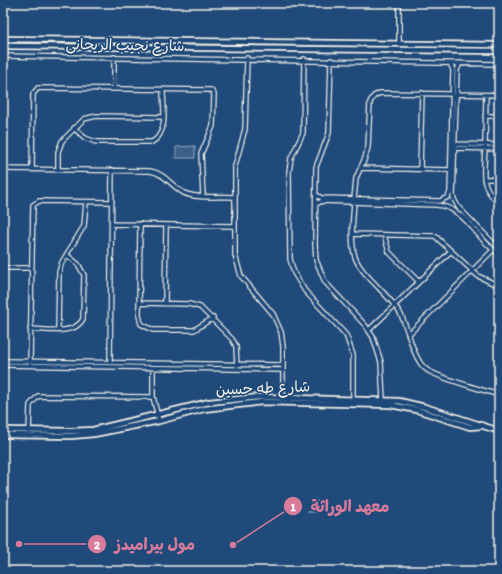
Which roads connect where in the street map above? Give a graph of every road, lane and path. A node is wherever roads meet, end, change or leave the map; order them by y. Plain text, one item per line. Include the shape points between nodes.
1 (399, 3) edge
2 (4, 39) edge
3 (399, 43) junction
4 (499, 45) edge
5 (3, 47) edge
6 (499, 51) edge
7 (3, 56) edge
8 (114, 57) junction
9 (247, 58) junction
10 (304, 59) junction
11 (331, 60) junction
12 (450, 63) junction
13 (460, 63) junction
14 (499, 64) edge
15 (114, 89) junction
16 (163, 90) junction
17 (422, 93) junction
18 (454, 94) junction
19 (486, 95) junction
20 (499, 95) edge
21 (485, 116) junction
22 (499, 116) edge
23 (163, 117) junction
24 (74, 128) junction
25 (499, 145) edge
26 (455, 146) junction
27 (485, 146) junction
28 (499, 149) edge
29 (3, 168) edge
30 (361, 168) junction
31 (32, 169) junction
32 (58, 169) junction
33 (420, 169) junction
34 (112, 170) junction
35 (450, 170) junction
36 (484, 179) junction
37 (499, 179) edge
38 (316, 195) junction
39 (203, 196) junction
40 (235, 197) junction
41 (354, 201) junction
42 (86, 202) junction
43 (112, 202) junction
44 (316, 204) junction
45 (499, 204) edge
46 (112, 224) junction
47 (140, 224) junction
48 (166, 225) junction
49 (234, 226) junction
50 (353, 234) junction
51 (384, 234) junction
52 (499, 249) edge
53 (494, 250) junction
54 (451, 251) junction
55 (499, 254) edge
56 (67, 255) junction
57 (3, 268) edge
58 (31, 268) junction
59 (472, 271) junction
60 (418, 282) junction
61 (499, 286) edge
62 (139, 303) junction
63 (165, 304) junction
64 (395, 305) junction
65 (213, 318) junction
66 (30, 329) junction
67 (58, 329) junction
68 (369, 330) junction
69 (410, 333) junction
70 (3, 361) edge
71 (30, 361) junction
72 (110, 362) junction
73 (237, 364) junction
74 (284, 365) junction
75 (3, 366) edge
76 (30, 366) junction
77 (110, 367) junction
78 (153, 368) junction
79 (237, 369) junction
80 (284, 370) junction
81 (499, 395) edge
82 (153, 397) junction
83 (353, 399) junction
84 (283, 400) junction
85 (383, 400) junction
86 (157, 416) junction
87 (159, 421) junction
88 (483, 426) junction
89 (3, 430) edge
90 (498, 430) edge
91 (29, 433) junction
92 (3, 435) edge
93 (3, 570) edge
94 (73, 571) edge

1 - 3 street
2 - 3 main road
2 - 5 main road
3 - 4 main road
5 - 6 main road
7 - 8 street, شارع نجيب الريحانى
8 - 9 street, شارع نجيب الريحانى
8 - 15 street
9 - 10 street, شارع نجيب الريحانى
9 - 40 street via 246,129 235,166
10 - 11 street, شارع نجيب الريحانى
10 - 83 street via 303,133 289,172 290,259 298,282 346,335 353,355
11 - 12 street, شارع نجيب الريحانى
11 - 38 street via 330,128 327,142 317,163
12 - 13 street, شارع نجيب الريحانى
12 - 18 street via 453,70
13 - 14 street, شارع نجيب الريحانى
13 - 18 street
15 - 16 street
15 - 31 street via 36,89
16 - 23 street
16 - 39 street via 211,90 214,93 213,126 201,154
17 - 18 street
17 - 30 street via 380,92 371,99 368,147
17 - 33 street
18 - 19 street
18 - 26 street
18 - 35 street
19 - 20 street
19 - 21 street
21 - 22 street
21 - 27 street
23 - 24 street via 96,116 84,119
23 - 24 street via 161,135 148,143 92,141
24 - 32 street via 60,144
25 - 27 street
26 - 27 street
26 - 52 street via 455,203
27 - 28 street
27 - 36 street
29 - 31 street
30 - 33 street
30 - 41 street via 355,182
31 - 32 street
32 - 34 street
33 - 35 street
34 - 39 street via 154,171 165,176 183,192
34 - 43 street
35 - 41 street via 450,192 443,201
36 - 37 street
36 - 45 street via 487,191
38 - 41 street via 322,198
38 - 44 street
39 - 40 street
40 - 49 street
41 - 44 street via 320,201
41 - 50 street
41 - 53 street via 448,207 458,213
42 - 43 street
42 - 56 street via 84,226
42 - 58 street via 39,201 33,205
43 - 46 street
44 - 68 street via 315,252 321,276
46 - 47 street
46 - 72 street
47 - 48 street
47 - 62 street
48 - 49 street
48 - 63 street
49 - 74 street via 237,265 245,281 276,320 283,338
50 - 51 street
50 - 64 street via 358,264
51 - 54 street via 432,236 438,238
51 - 60 street via 389,252
53 - 55 street
53 - 59 street
54 - 59 street
54 - 60 street
56 - 67 street via 58,275
56 - 67 street via 83,271 84,315 76,327
57 - 58 street
58 - 66 street
59 - 61 street via 484,280
59 - 69 street
60 - 64 street
62 - 63 street
62 - 65 street via 139,320 145,327 153,330 194,330
63 - 65 street via 197,305
64 - 68 street
64 - 69 street
65 - 73 street via 234,342
66 - 67 street
66 - 71 street
68 - 85 street via 379,353
69 - 81 street via 419,361 428,370
70 - 71 street
71 - 72 street
71 - 76 street
72 - 73 street
72 - 77 street
73 - 74 street
73 - 79 street
74 - 80 street
75 - 76 street
76 - 77 street
77 - 78 street
78 - 79 street
78 - 82 street
79 - 80 street
80 - 84 street
82 - 86 street
82 - 91 street via 38,396 30,405
83 - 84 main road, شارع طه حسين
83 - 85 main road, شارع طه حسين
84 - 86 main road, شارع طه حسين via 251,397 223,400
84 - 87 main road, شارع طه حسين via 226,405
84 - 88 main road, شارع طه حسين via 391,406 417,410 470,427
85 - 88 main road, شارع طه حسين via 419,405
86 - 87 street
86 - 91 main road, شارع طه حسين via 88,430
87 - 91 main road, شارع طه حسين via 94,434
88 - 90 main road, شارع طه حسين
89 - 91 main road, شارع طه حسين
91 - 92 main road, شارع طه حسين
93 - 94 street

